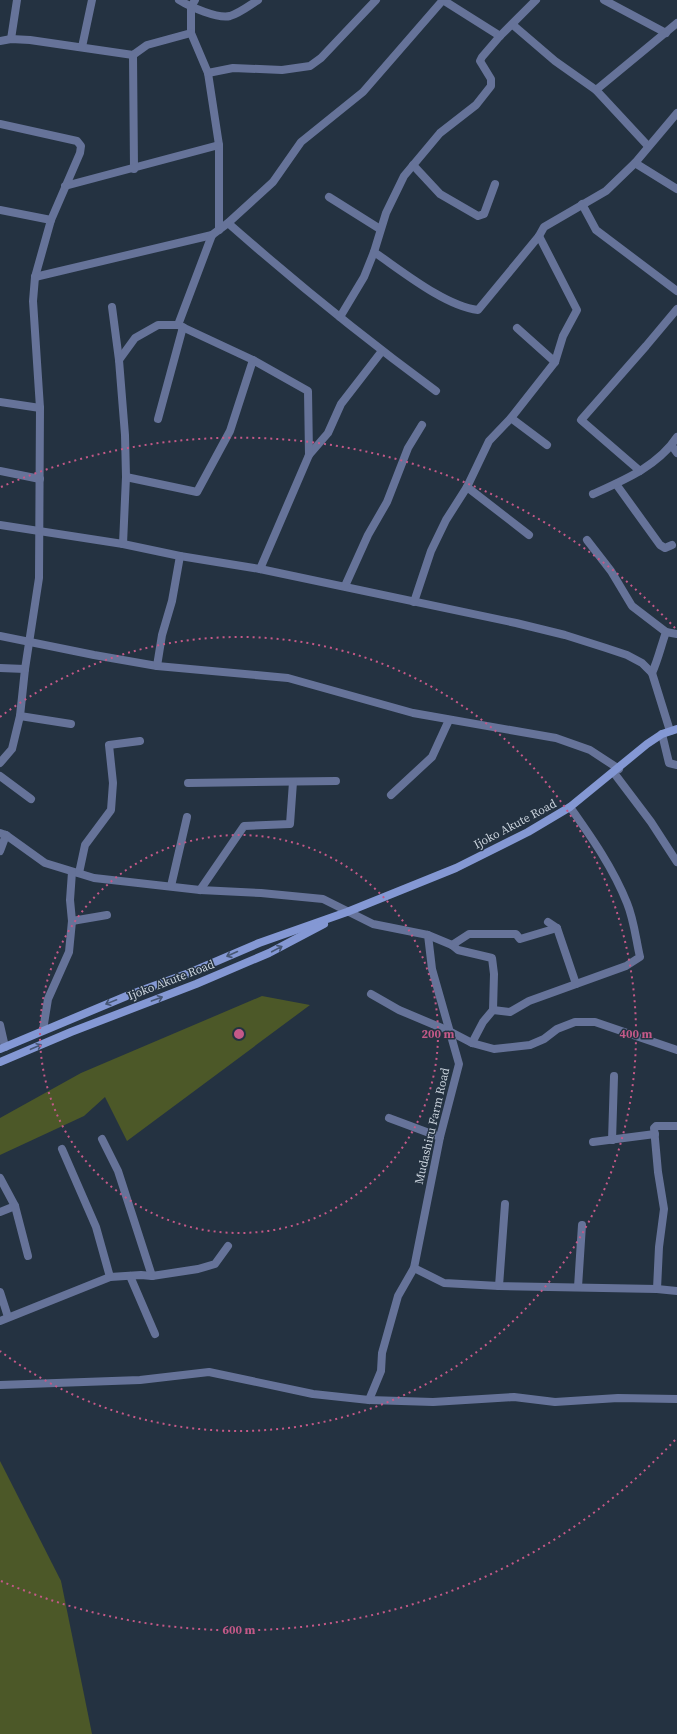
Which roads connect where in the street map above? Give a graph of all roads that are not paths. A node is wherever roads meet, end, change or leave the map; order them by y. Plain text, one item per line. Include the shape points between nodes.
1 (17, 0) edge
2 (92, 0) edge
3 (179, 0) edge
4 (258, 0) edge
5 (376, 0) edge
6 (443, 0) edge
7 (536, 0) edge
8 (604, 0) edge
9 (193, 4) edge
10 (677, 23) edge
11 (513, 25) junction
12 (666, 33) junction
13 (191, 34) junction
14 (500, 36) junction
15 (11, 39) junction
16 (0, 41) edge
17 (82, 47) junction
18 (133, 55) junction
19 (208, 73) junction
20 (596, 90) junction
21 (677, 113) edge
22 (0, 124) edge
23 (219, 145) junction
24 (648, 146) junction
25 (635, 163) junction
26 (413, 165) junction
27 (134, 169) junction
28 (495, 184) dead end
29 (65, 186) junction
30 (677, 189) edge
31 (329, 197) dead end
32 (582, 204) junction
33 (0, 210) edge
34 (51, 220) junction
35 (228, 223) junction
36 (380, 229) junction
37 (219, 230) junction
38 (212, 235) junction
39 (539, 236) junction
40 (374, 252) junction
41 (35, 277) junction
42 (677, 290) edge
43 (112, 307) dead end
44 (677, 308) edge
45 (340, 317) junction
46 (180, 326) junction
47 (517, 328) dead end
48 (382, 350) junction
49 (119, 360) junction
50 (253, 360) junction
51 (555, 362) junction
52 (436, 391) dead end
53 (0, 402) edge
54 (40, 408) junction
55 (511, 418) junction
56 (158, 419) dead end
57 (422, 425) dead end
58 (677, 437) edge
59 (547, 445) dead end
60 (672, 446) junction
61 (677, 453) edge
62 (309, 455) junction
63 (0, 471) edge
64 (640, 471) junction
65 (126, 477) junction
66 (40, 479) junction
67 (616, 484) junction
68 (467, 488) junction
69 (594, 494) dead end
70 (0, 525) edge
71 (40, 530) junction
72 (529, 535) dead end
73 (587, 540) dead end
74 (123, 544) junction
75 (672, 545) dead end
76 (180, 556) junction
77 (260, 569) junction
78 (345, 586) junction
79 (414, 602) junction
80 (666, 632) junction
81 (677, 634) edge
82 (0, 636) edge
83 (30, 642) junction
84 (157, 666) junction
85 (0, 668) edge
86 (25, 669) junction
87 (652, 673) junction
88 (20, 716) junction
89 (449, 720) junction
90 (71, 724) dead end
91 (670, 732) edge
92 (140, 741) dead end
93 (0, 763) edge
94 (677, 765) edge
95 (616, 771) junction
96 (0, 776) edge
97 (336, 781) dead end
98 (293, 782) junction
99 (188, 783) dead end
100 (391, 795) dead end
101 (31, 799) dead end
102 (570, 807) junction
103 (187, 817) dead end
104 (3, 834) edge
105 (0, 851) edge
106 (677, 862) edge
107 (76, 873) junction
108 (171, 886) junction
109 (200, 890) junction
110 (347, 912) junction
111 (107, 915) dead end
112 (72, 921) junction
113 (548, 922) dead end
114 (557, 928) junction
115 (428, 935) junction
116 (452, 945) junction
117 (576, 984) junction
118 (371, 994) dead end
119 (493, 1010) junction
120 (0, 1025) edge
121 (42, 1030) junction
122 (449, 1031) junction
123 (472, 1043) junction
124 (2, 1048) edge
125 (677, 1050) edge
126 (0, 1062) edge
127 (614, 1076) dead end
128 (389, 1118) dead end
129 (676, 1127) edge
130 (654, 1134) junction
131 (440, 1137) junction
132 (102, 1139) dead end
133 (612, 1140) junction
134 (593, 1142) dead end
135 (62, 1149) dead end
136 (0, 1178) edge
137 (505, 1204) dead end
138 (15, 1206) junction
139 (0, 1212) edge
140 (582, 1224) dead end
141 (228, 1246) dead end
142 (28, 1256) dead end
143 (414, 1268) junction
144 (130, 1276) junction
145 (152, 1276) junction
146 (110, 1277) junction
147 (499, 1286) junction
148 (578, 1287) junction
149 (657, 1289) junction
150 (677, 1291) edge
151 (0, 1292) edge
152 (8, 1317) junction
153 (0, 1321) edge
154 (156, 1334) dead end
155 (0, 1385) edge
156 (677, 1399) edge
157 (369, 1400) junction

1 - 15 street
2 - 17 street
3 - 9 street
4 - 9 street via 229,16
5 - 19 street via 321,58 310,66 282,70 233,68
6 - 14 street
6 - 35 street via 367,88 301,142 272,182
7 - 11 street
8 - 12 street
9 - 13 street
10 - 12 street
11 - 14 street
11 - 20 street via 555,61
12 - 20 street
13 - 18 street via 147,45
13 - 19 street
14 - 26 street via 480,61 490,79 490,86 476,105 440,133
15 - 16 street
15 - 17 street
17 - 18 street
18 - 27 street
19 - 23 street
20 - 24 street
21 - 24 street
22 - 29 street via 77,141 81,146 80,153
23 - 27 street
23 - 37 street
24 - 25 street
25 - 30 street
25 - 32 street via 606,191
26 - 28 street via 440,194 478,216 484,214
26 - 36 street via 398,187
27 - 29 street
29 - 34 street
31 - 36 street
32 - 39 street via 544,227
32 - 42 street via 596,230
33 - 34 street
34 - 41 street
35 - 37 street
35 - 45 street
36 - 40 street
37 - 38 street
38 - 41 street
38 - 46 street
39 - 40 street via 478,310 445,299
39 - 51 street via 577,310 563,336
40 - 45 street via 361,282
41 - 54 street via 33,301
43 - 49 street
44 - 64 street via 581,420
45 - 48 street
46 - 49 street via 158,325 135,338
46 - 50 street
46 - 56 street
47 - 51 street
48 - 52 street
48 - 62 street via 341,404 328,433
49 - 65 street
50 - 62 street via 308,390
50 - 65 street via 230,431 197,492
51 - 55 street
53 - 54 street
54 - 66 street
55 - 59 street
55 - 68 street via 489,441
57 - 78 street via 408,448 387,502 368,535
58 - 60 street
60 - 61 street
60 - 64 street
62 - 77 street
63 - 66 street
64 - 67 street
65 - 74 street
66 - 71 street
67 - 69 street
67 - 75 street via 660,545 665,548
68 - 72 street
68 - 79 street via 446,520 431,551
70 - 71 street
71 - 74 street
71 - 83 street via 40,578
73 - 80 street via 611,571 632,606
74 - 76 street
76 - 77 street
76 - 84 street
77 - 78 street
78 - 79 street
79 - 87 street via 566,636 627,655 642,663
80 - 81 street
80 - 87 street
82 - 83 street
83 - 84 street
83 - 86 street
84 - 89 street via 288,678
85 - 86 street
86 - 88 street
87 - 91 street
88 - 90 street
88 - 93 street via 12,748
89 - 95 street via 556,738 590,750
89 - 100 street via 432,757
91 - 94 street via 669,763
91 - 95 main road, Ijoko Akute Road
92 - 107 street via 109,745 113,783 111,810 85,845
95 - 102 main road, Ijoko Akute Road
95 - 106 street
96 - 101 street
97 - 98 street
98 - 99 street
98 - 109 street via 290,824 244,826
102 - 110 main road, Ijoko Akute Road via 528,832 456,868
102 - 117 street via 612,870 628,904 640,958 626,966
103 - 108 street
104 - 105 street
104 - 107 street via 45,863
107 - 108 street via 94,878
107 - 112 street via 70,900
108 - 109 street
109 - 110 street via 323,899
110 - 115 street via 373,924
110 -> 121 main road, Ijoko Akute Road via 259,943
126 -> 110 main road, Ijoko Akute Road via 269,953
111 - 112 street
112 - 121 street via 69,952 48,999
113 - 114 street
114 - 116 street via 520,939 516,934 469,934
114 - 117 street
115 - 116 street
115 - 122 street, Mudashiru Farm Road via 432,969
116 - 119 street via 458,950 492,958
117 - 119 street via 529,1001 510,1012
118 - 122 street via 399,1010
119 - 123 street via 482,1022
120 - 124 street
121 - 124 main road, Ijoko Akute Road
122 - 123 street
122 - 131 street, Mudashiru Farm Road via 459,1064
123 - 125 street via 494,1048 530,1045 576,1022 595,1022
127 - 133 street
128 - 131 street
129 - 130 street via 656,1126
130 - 133 street
130 - 149 street via 664,1209
131 - 143 street, Mudashiru Farm Road
132 - 145 street via 118,1171
133 - 134 street
135 - 146 street via 96,1227
136 - 138 street
137 - 147 street
138 - 139 street
138 - 142 street
140 - 148 street
141 - 145 street via 215,1264
143 - 147 street via 444,1283
143 - 157 street, Mudashiru Farm Road via 398,1296 382,1353 381,1371
144 - 145 street
144 - 146 street
144 - 154 street
146 - 152 street
147 - 148 street
148 - 149 street
149 - 150 street
151 - 152 street
152 - 153 street
155 - 157 street via 140,1380 209,1372 313,1394
156 - 157 street via 618,1398 555,1402 514,1397 433,1402

